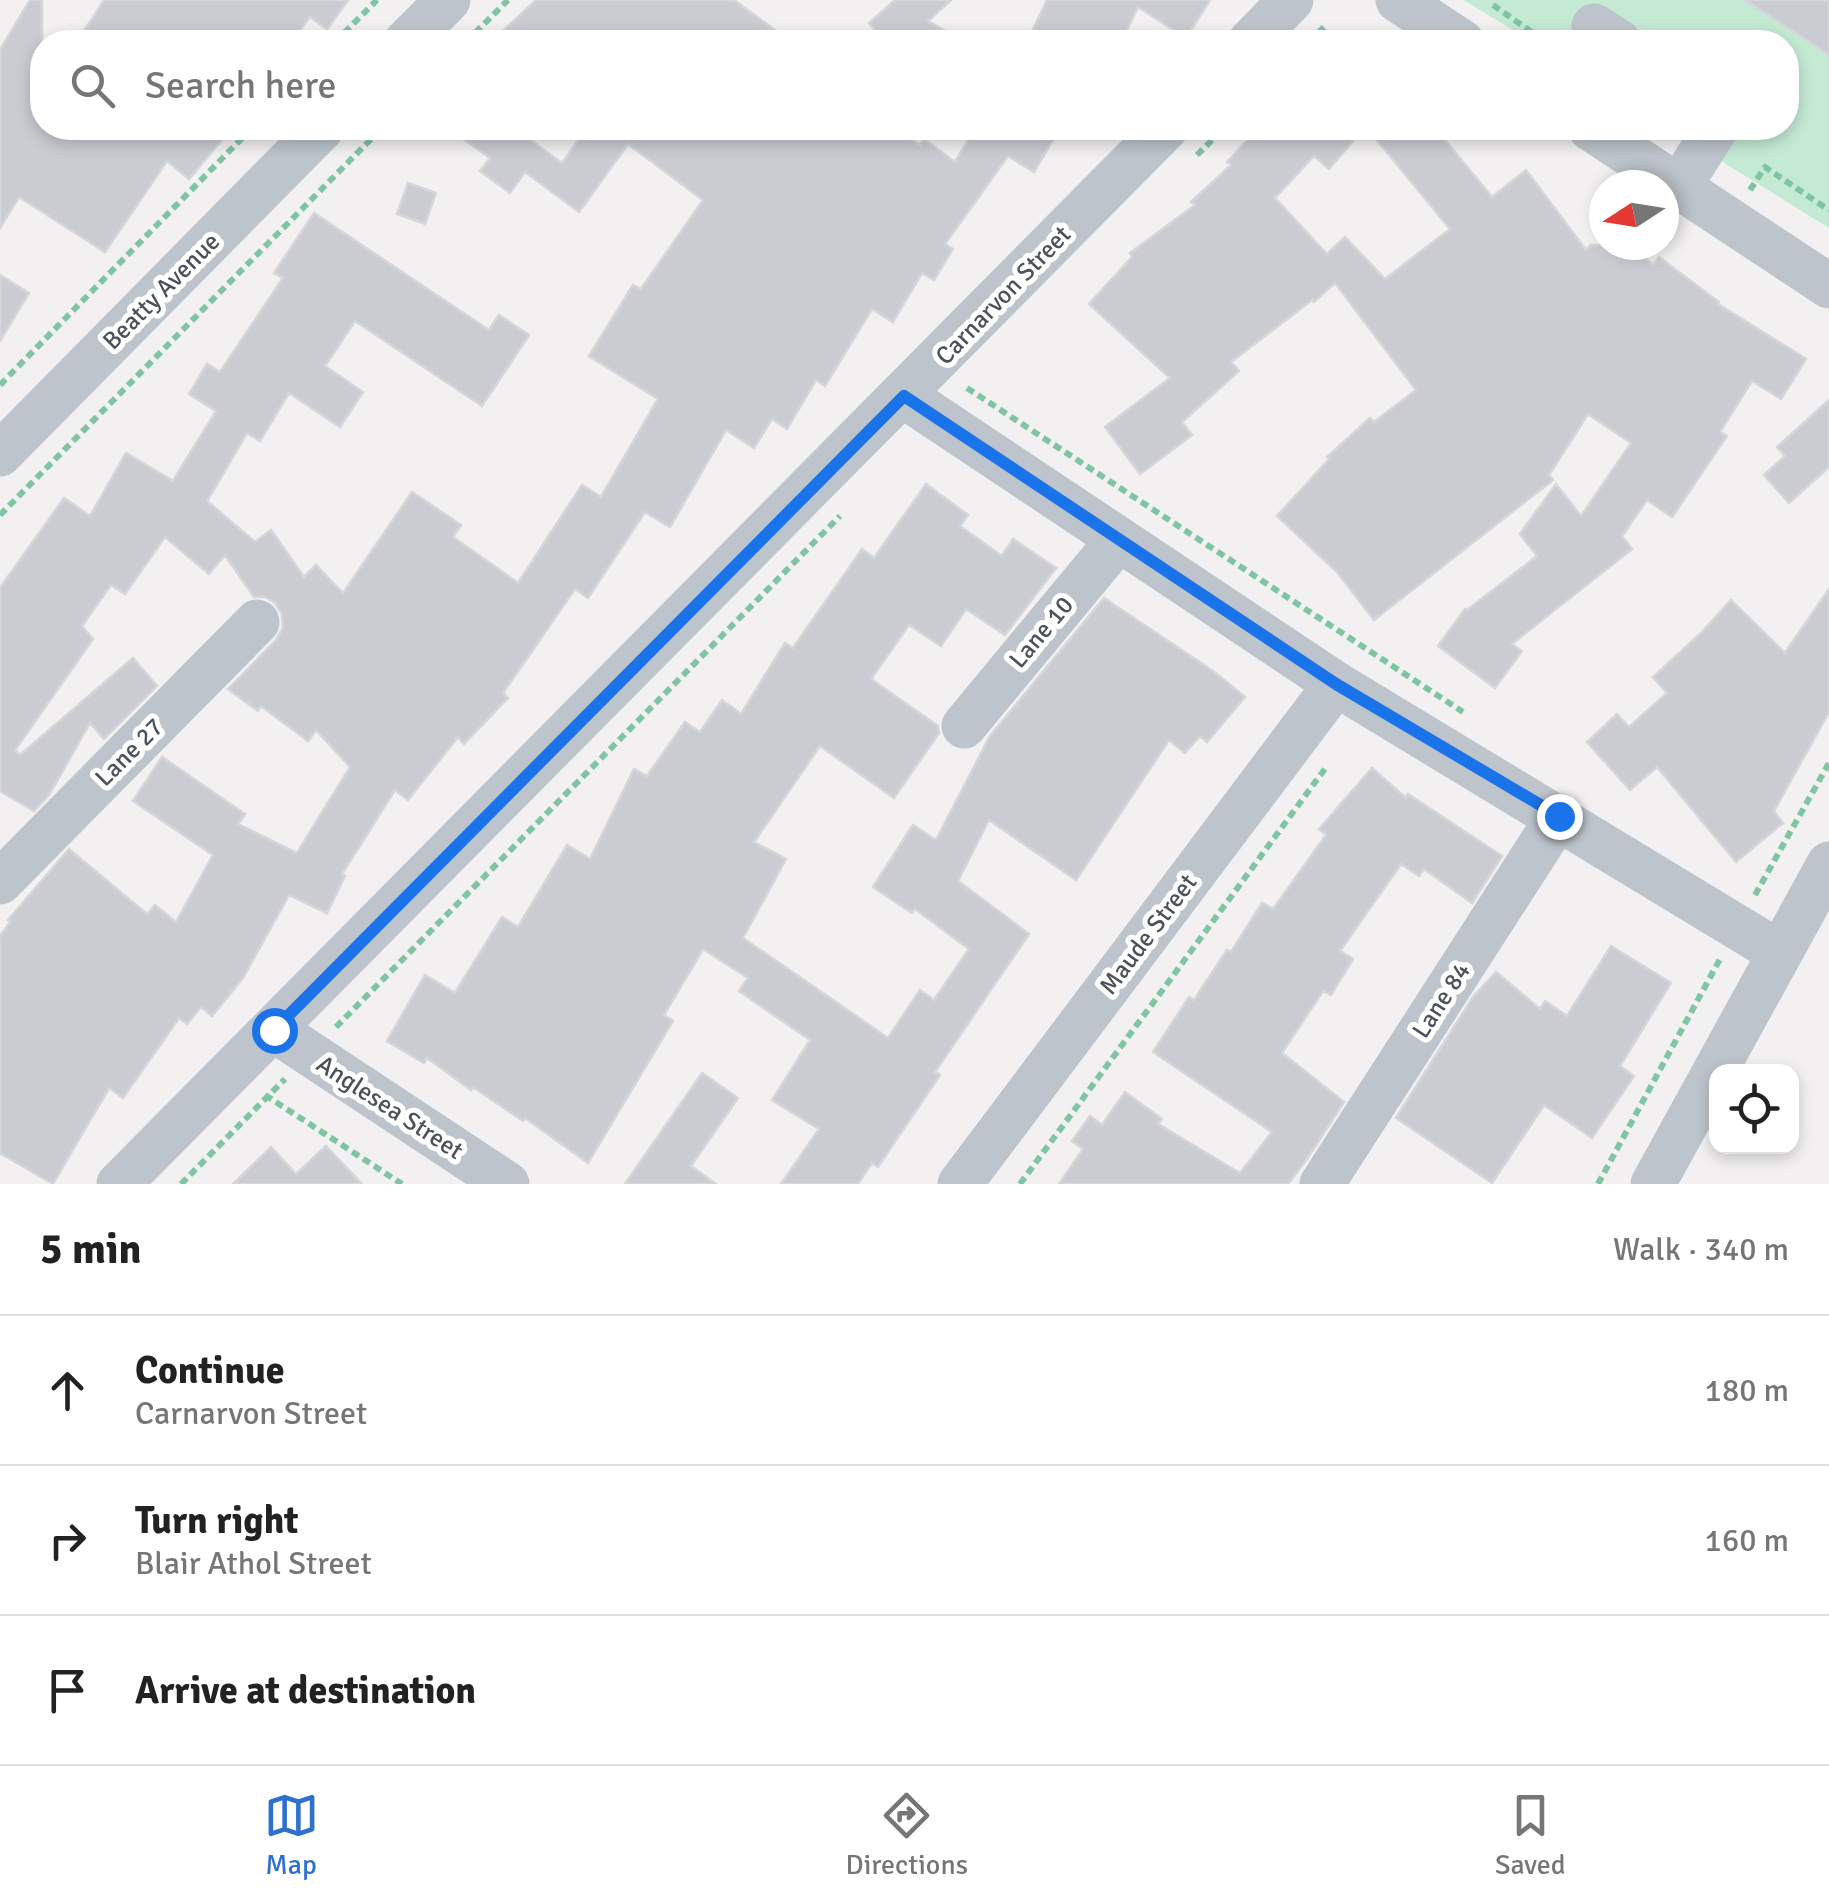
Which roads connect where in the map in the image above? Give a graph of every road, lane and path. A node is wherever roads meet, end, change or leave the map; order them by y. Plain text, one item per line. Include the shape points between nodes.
1 (377, 0) edge
2 (448, 0) edge
3 (508, 0) edge
4 (1398, 0) edge
5 (1493, 5) dead end
6 (1309, 12) edge
7 (347, 30) edge
8 (418, 30) edge
9 (478, 30) edge
10 (1274, 30) edge
11 (1444, 30) edge
12 (1529, 30) edge
13 (240, 140) edge
14 (310, 140) edge
15 (370, 140) edge
16 (1608, 140) edge
17 (1708, 140) edge
18 (1176, 147) edge
19 (1653, 170) edge
20 (1679, 187) joint
21 (1829, 286) edge
22 (0, 385) edge
23 (935, 392) junction
24 (0, 454) edge
25 (854, 502) dead end
26 (0, 515) edge
27 (1119, 539) junction
28 (257, 622) dead end
29 (1398, 669) junction
30 (1354, 694) junction
31 (1478, 722) dead end
32 (964, 726) dead end
33 (1336, 753) dead end
34 (1829, 763) edge
35 (1559, 816) junction
36 (1829, 864) edge
37 (0, 882) edge
38 (1738, 927) junction
39 (1780, 953) junction
40 (292, 1042) junction
41 (249, 1085) junction
42 (119, 1184) edge
43 (180, 1184) edge
44 (402, 1184) edge
45 (507, 1184) edge
46 (960, 1184) edge
47 (1020, 1184) edge
48 (1322, 1184) edge
49 (1598, 1184) edge
50 (1653, 1184) edge

1 - 7 path
2 - 8 street
3 - 9 path
4 - 11 street
5 - 12 path
6 - 10 street
13 - 22 path
14 - 24 street, Beatty Avenue
15 - 26 path
16 - 19 street
17 - 20 street
18 - 23 street, Carnarvon Street
20 - 21 street
23 - 27 street
23 - 29 path
23 - 40 street, Carnarvon Street
25 - 40 path
27 - 30 street
27 - 32 street, Lane 10
28 - 37 street, Lane 27
29 - 30 path
29 - 31 path
30 - 35 street
30 - 46 street, Maude Street
33 - 47 path
34 - 38 path
35 - 38 street
35 - 48 street, Lane 84
36 - 39 street
38 - 39 street
38 - 49 path
39 - 50 street
40 - 41 street, Carnarvon Street
40 - 41 path
40 - 45 street, Anglesea Street
41 - 42 street, Carnarvon Street
41 - 43 path
41 - 44 path

